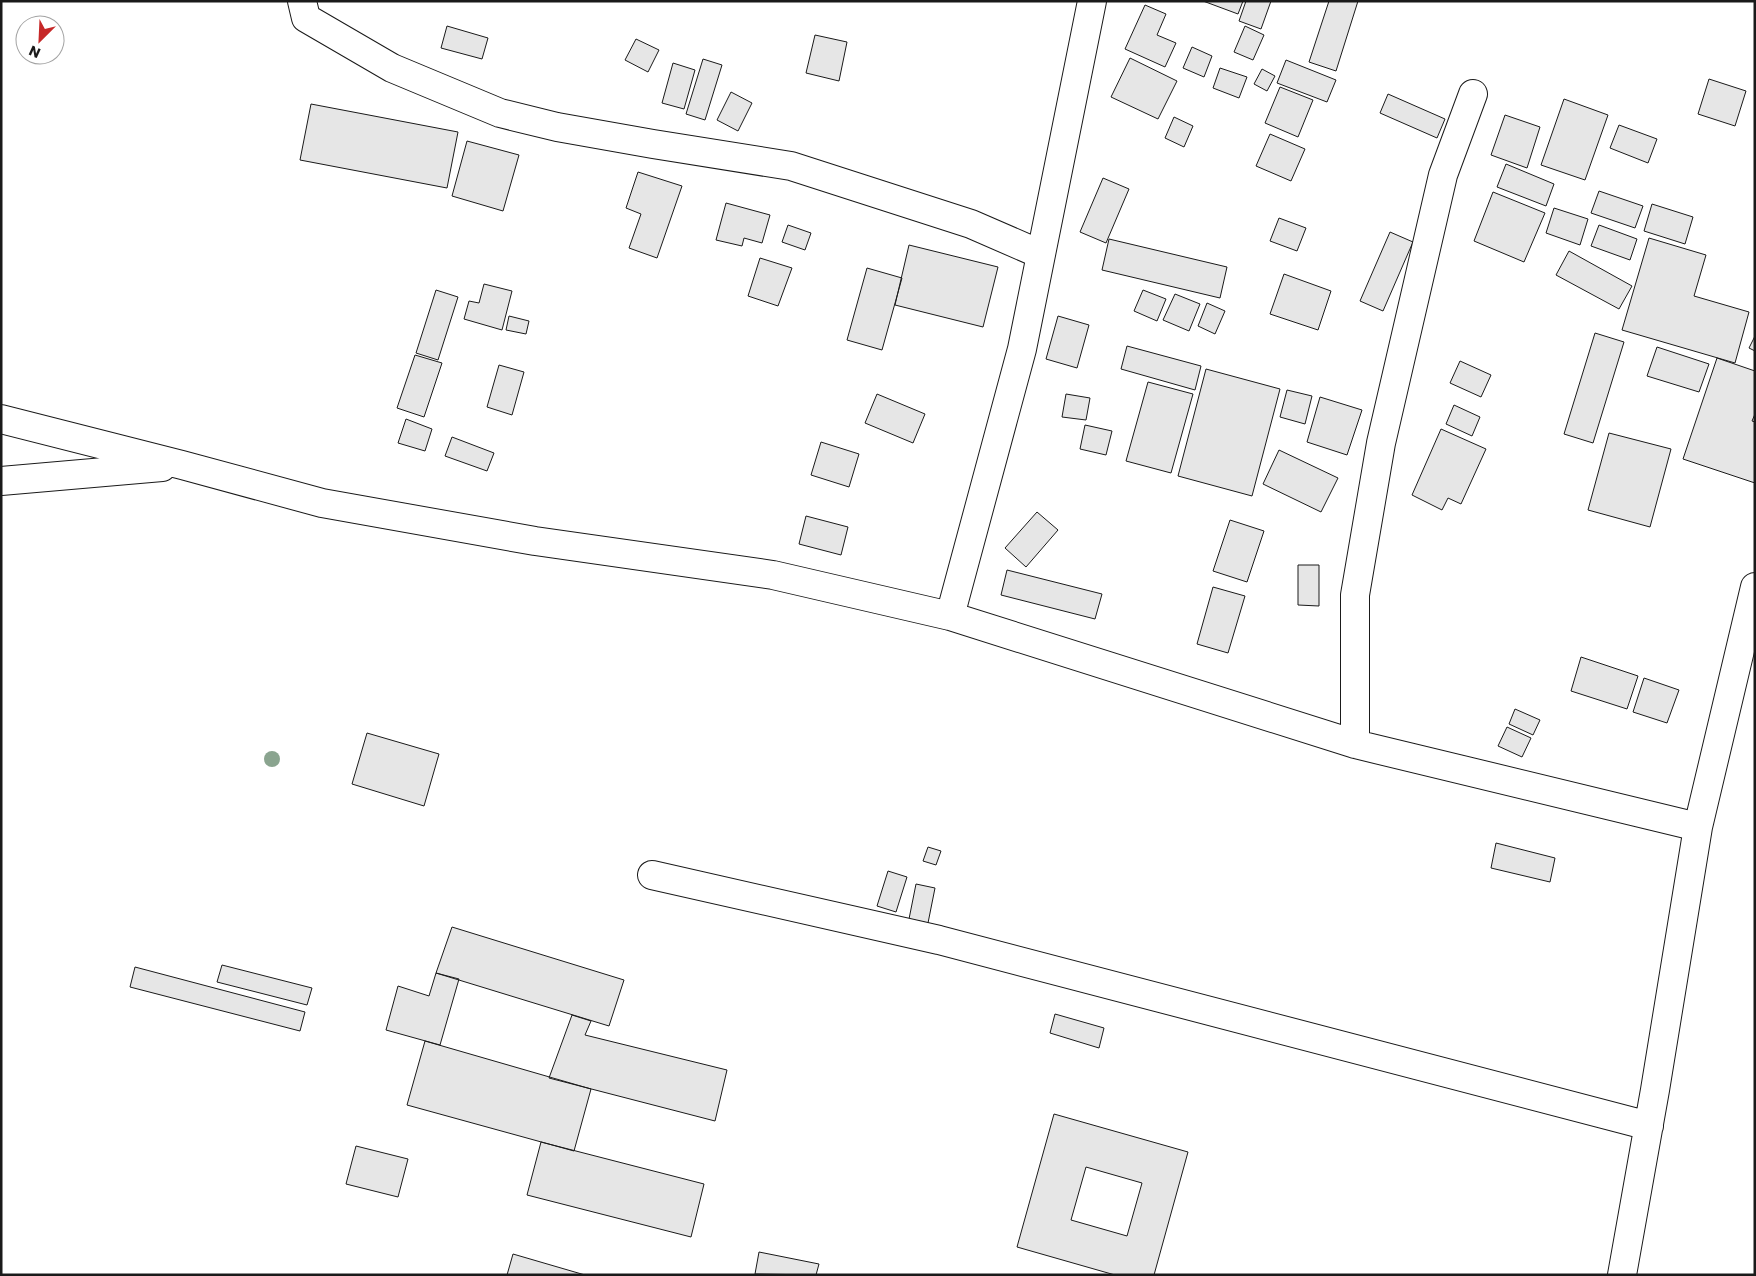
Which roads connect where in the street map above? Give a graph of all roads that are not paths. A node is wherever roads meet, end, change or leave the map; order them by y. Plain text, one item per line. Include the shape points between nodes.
1 (302, 1) edge
2 (1092, 1) edge
3 (1473, 94) dead end
4 (1040, 254) junction
5 (1, 419) edge
6 (182, 465) junction
7 (1, 481) edge
8 (1755, 587) edge
9 (950, 616) junction
10 (1355, 744) junction
11 (1698, 827) junction
12 (652, 875) dead end
13 (1649, 1126) junction
14 (1622, 1275) edge

1 - 4 street via 306,18 392,68 500,113 557,127 791,166 971,224
2 - 4 street
3 - 10 street via 1443,175 1381,443 1355,595
4 - 9 street via 1022,349
5 - 6 street
6 - 7 street
6 - 9 street via 322,503 535,541 773,574
8 - 11 street
9 - 10 street
10 - 11 street
11 - 13 street
12 - 13 street via 939,940
13 - 14 street

